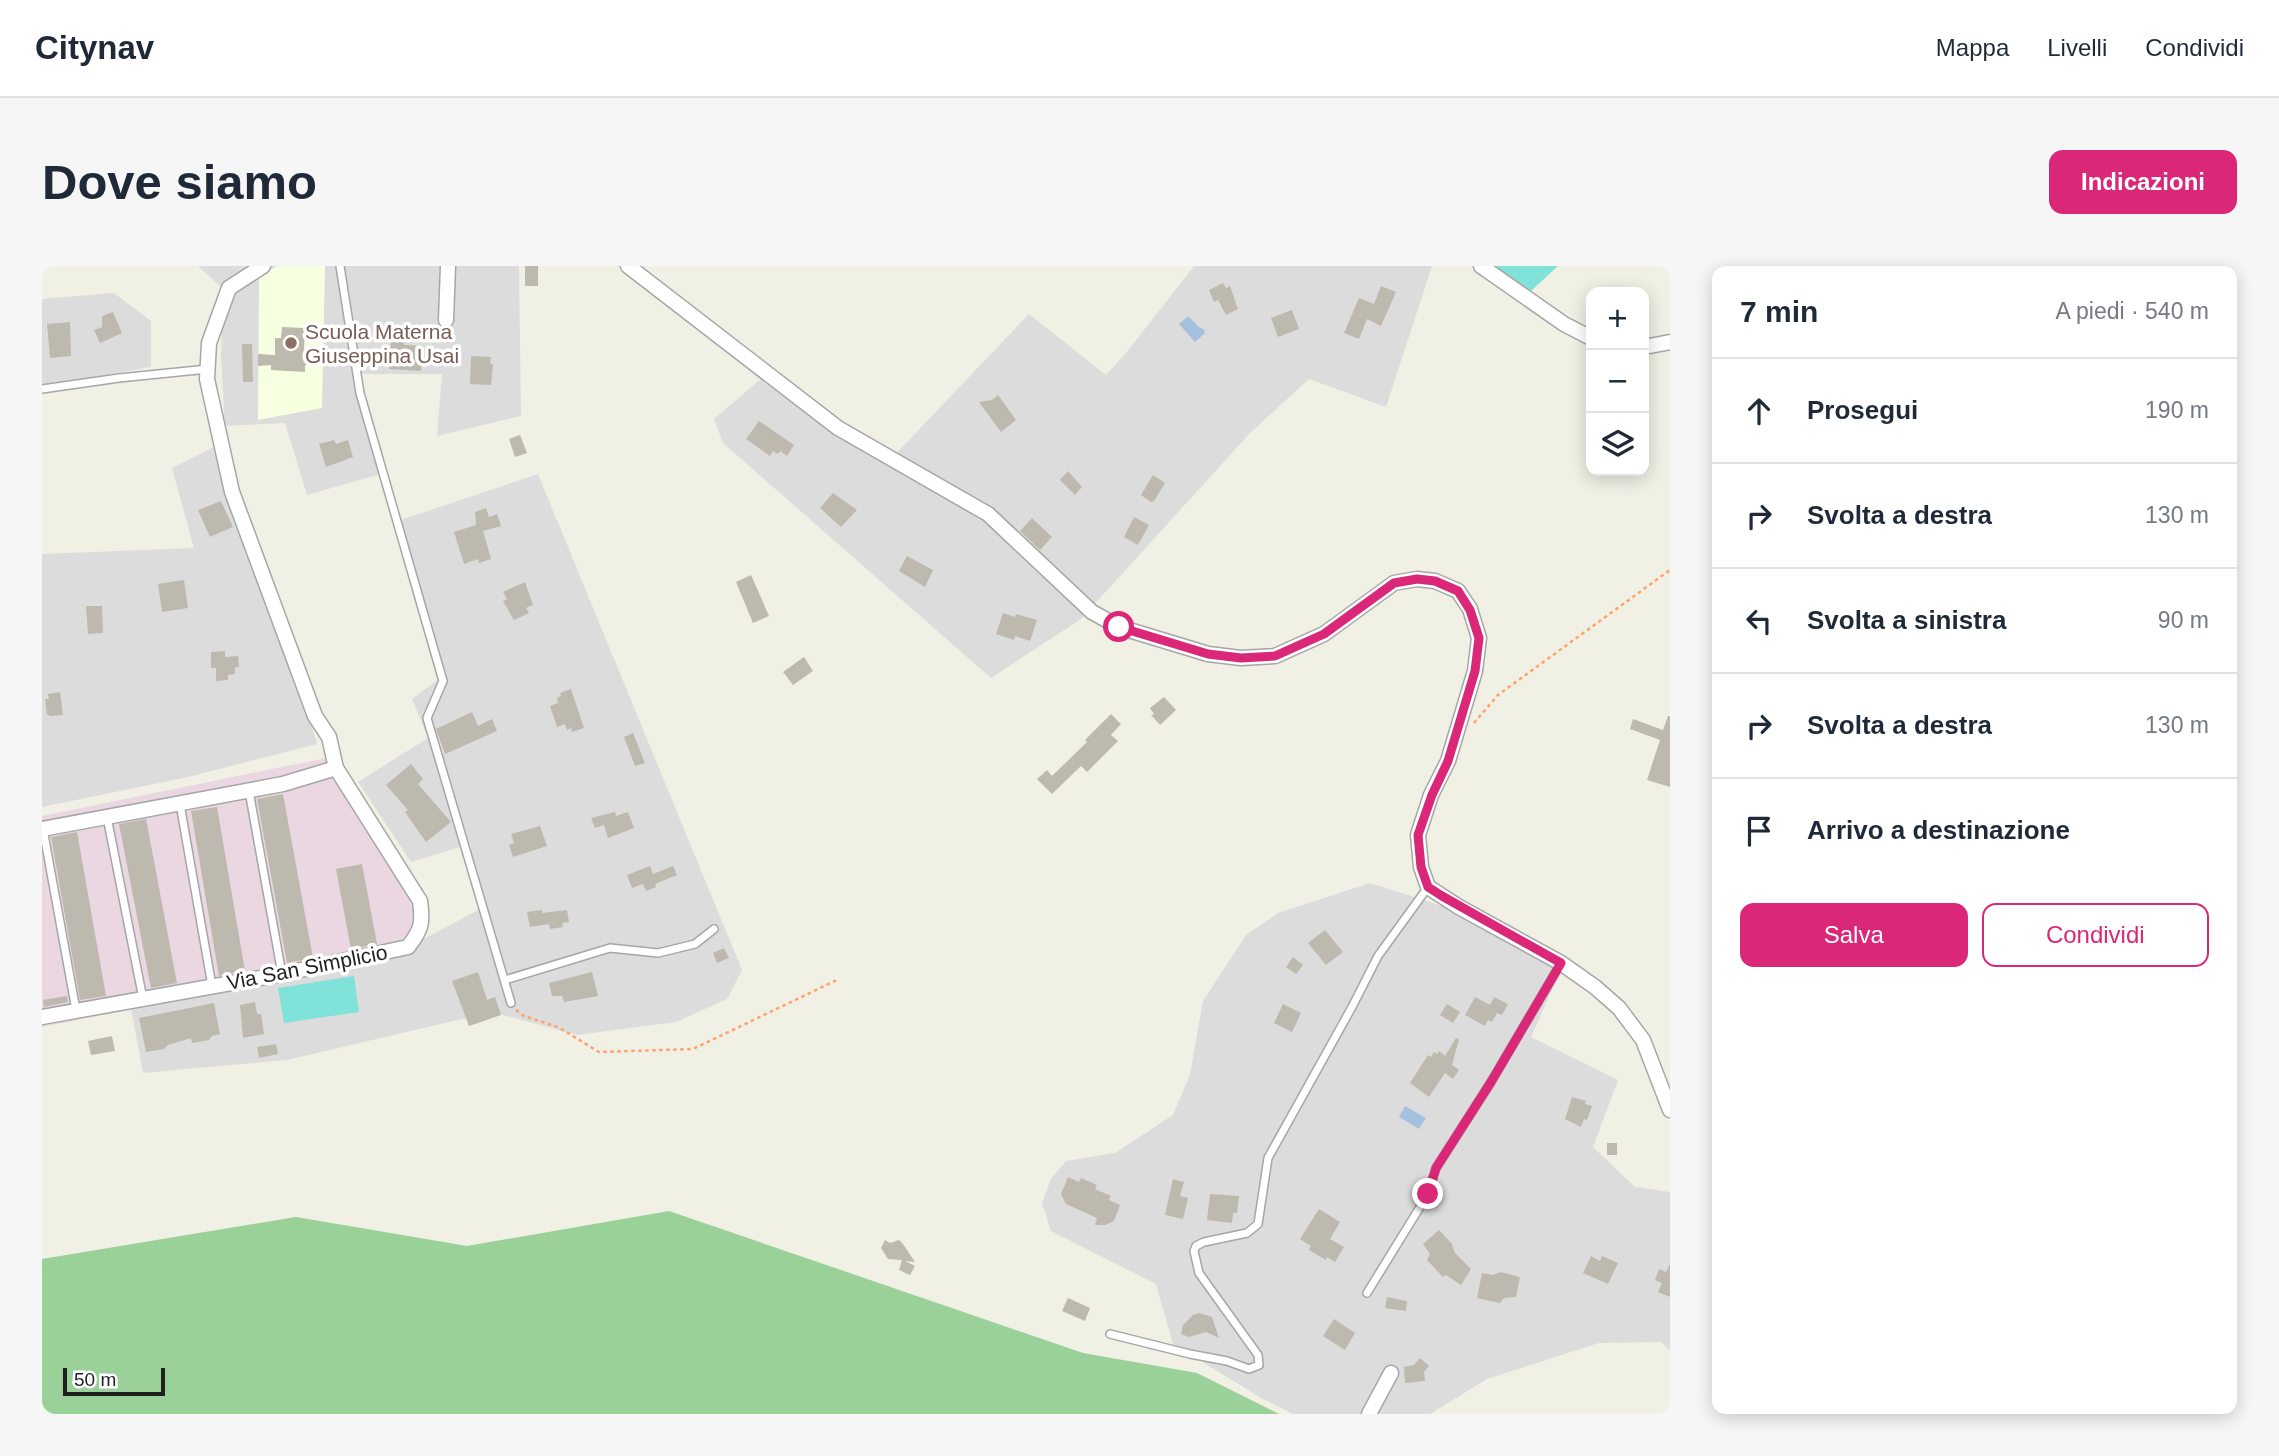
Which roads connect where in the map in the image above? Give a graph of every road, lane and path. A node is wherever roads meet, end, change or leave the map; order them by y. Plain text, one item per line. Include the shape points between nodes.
1 (263, 266) edge
2 (340, 266) edge
3 (448, 266) edge
4 (628, 266) edge
5 (1481, 266) edge
6 (446, 320) dead end
7 (1586, 335) edge
8 (1670, 342) edge
9 (1649, 346) edge
10 (208, 369) junction
11 (42, 390) edge
12 (1670, 569) edge
13 (1467, 731) dead end
14 (336, 768) junction
15 (249, 790) junction
16 (180, 803) junction
17 (107, 817) junction
18 (42, 829) edge
19 (1428, 887) junction
20 (714, 929) dead end
21 (1561, 963) junction
22 (282, 974) junction
23 (839, 979) dead end
24 (505, 980) junction
25 (212, 986) junction
26 (143, 999) junction
27 (511, 1003) joint
28 (76, 1011) junction
29 (42, 1017) edge
30 (1670, 1110) edge
31 (1367, 1293) dead end
32 (1110, 1334) dead end
33 (1391, 1373) dead end
34 (1369, 1414) edge

1 - 10 street, Via San Simplicio via 229,288 209,343
2 - 24 lane via 360,393 443,681 427,718
3 - 6 street
4 - 19 street via 838,428 988,514 1092,612 1119,627 1208,654 1275,656 1324,634 1394,583 1435,581 1458,591 1479,638 1475,671 1448,761 1418,835
5 - 7 street
8 - 9 street
10 - 11 lane
10 - 14 street, Via San Simplicio via 232,492
12 - 13 path via 1498,695
14 - 15 street
14 - 22 street, Via San Simplicio via 420,901 419,933 408,947
15 - 16 street
15 - 22 lane
16 - 17 street
16 - 25 lane
17 - 18 street
17 - 26 lane
18 - 28 lane
19 - 21 street
19 - 32 lane via 1378,956 1268,1158 1258,1224 1247,1233 1205,1242 1194,1251 1199,1273 1258,1355 1259,1365 1249,1369
20 - 24 lane via 695,944 658,953 610,948
21 - 30 street via 1619,1008 1635,1029
21 - 31 lane via 1436,1168 1428,1194
22 - 25 street, Via San Simplicio
23 - 27 path via 693,1049 599,1052 558,1027 524,1017
24 - 27 lane
25 - 26 street, Via San Simplicio
26 - 28 street, Via San Simplicio
28 - 29 street, Via San Simplicio
33 - 34 street

